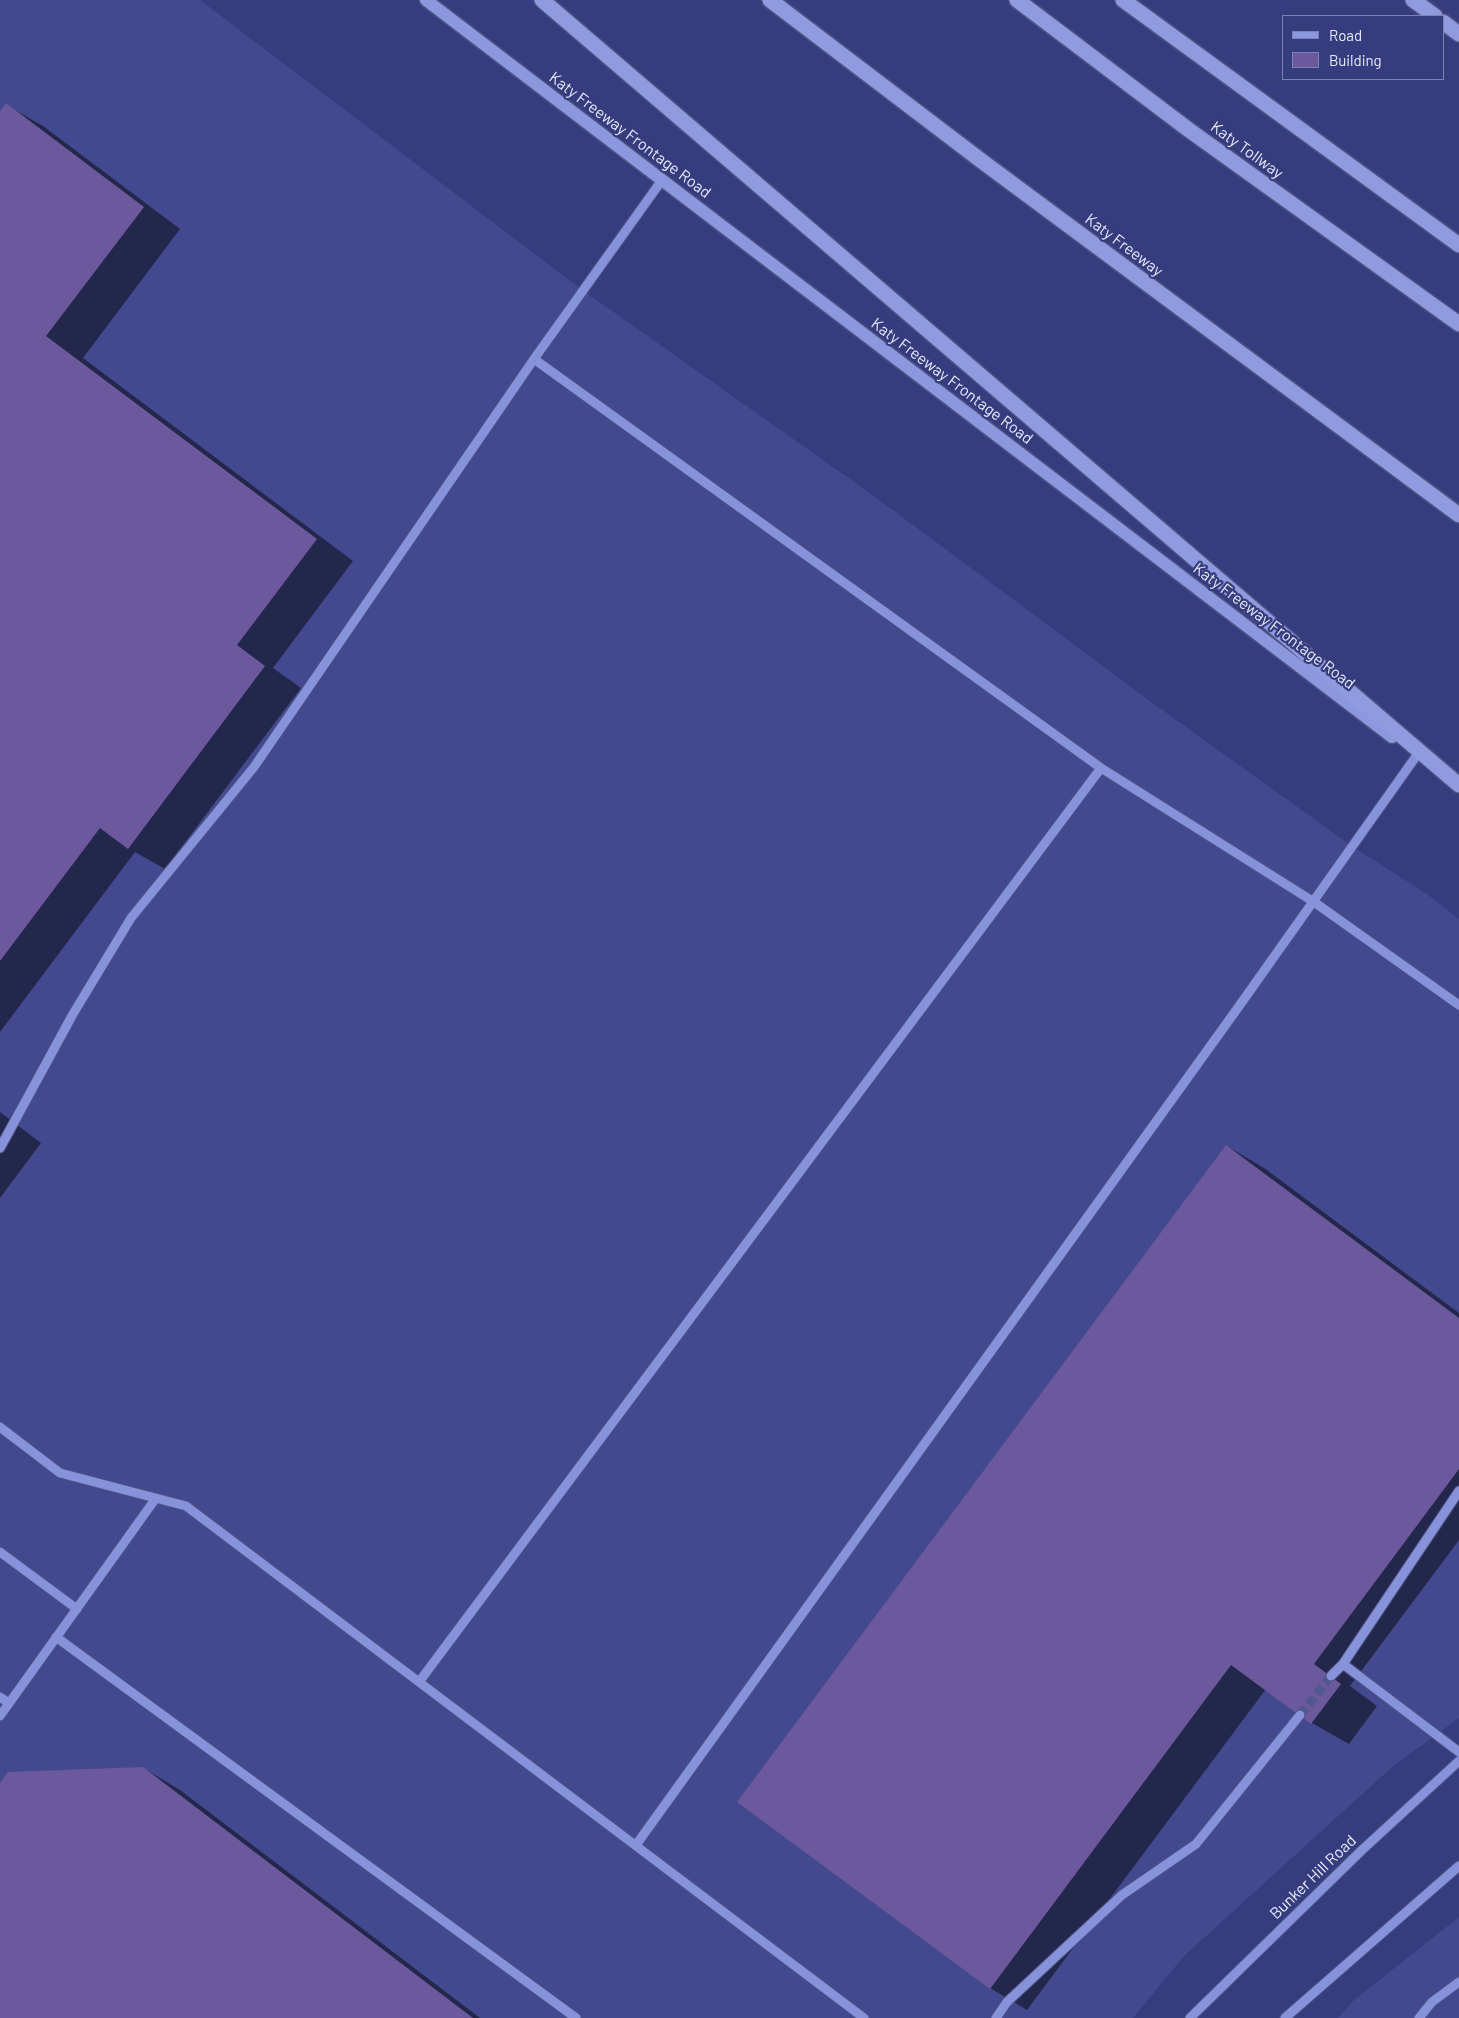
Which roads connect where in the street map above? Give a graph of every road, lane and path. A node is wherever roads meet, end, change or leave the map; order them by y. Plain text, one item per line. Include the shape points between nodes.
1 (426, 0) edge
2 (542, 0) edge
3 (770, 0) edge
4 (1017, 0) edge
5 (1123, 0) edge
6 (1413, 0) edge
7 (1434, 15) edge
8 (1444, 23) edge
9 (1459, 34) edge
10 (662, 180) junction
11 (1459, 245) edge
12 (1459, 324) edge
13 (534, 359) junction
14 (1459, 515) edge
15 (1417, 755) junction
16 (1102, 768) junction
17 (1459, 786) edge
18 (1314, 902) junction
19 (1459, 1005) edge
20 (0, 1148) edge
21 (0, 1427) edge
22 (1459, 1491) edge
23 (156, 1498) junction
24 (0, 1552) edge
25 (77, 1609) junction
26 (56, 1637) junction
27 (1344, 1664) junction
28 (1331, 1676) tunnel mouth
29 (419, 1682) junction
30 (0, 1697) edge
31 (9, 1703) junction
32 (1300, 1715) tunnel mouth
33 (0, 1716) edge
34 (1459, 1752) edge
35 (1459, 1761) edge
36 (636, 1845) junction
37 (1459, 1866) edge
38 (1459, 1982) edge
39 (576, 2018) edge
40 (864, 2018) edge
41 (996, 2018) edge
42 (1190, 2018) edge
43 (1285, 2018) edge
44 (1419, 2018) edge

1 - 10 main road, Katy Freeway Frontage Road
2 - 17 highway
3 - 14 highway, Katy Freeway
4 - 12 highway, Katy Tollway via 1189,130
5 - 11 highway
6 - 7 highway
8 - 9 highway
10 - 13 street
10 - 15 main road, Katy Freeway Frontage Road
13 - 16 street
13 - 20 street via 254,767 131,918 73,1014
15 - 17 main road, Katy Freeway Frontage Road
15 - 18 street
16 - 18 street
16 - 29 street
18 - 19 street
18 - 36 street
21 - 23 street via 60,1473
22 - 27 street
23 - 25 street
23 - 29 street via 186,1506
24 - 25 street
25 - 26 street
26 - 31 street
26 - 39 street
27 - 28 street
27 - 34 street
29 - 36 street
30 - 31 street
31 - 33 street
32 - 41 street via 1196,1844 1122,1895 1006,2002
35 - 42 street, Bunker Hill Road via 1362,1850
36 - 40 street
37 - 43 street
38 - 44 street via 1432,2002

